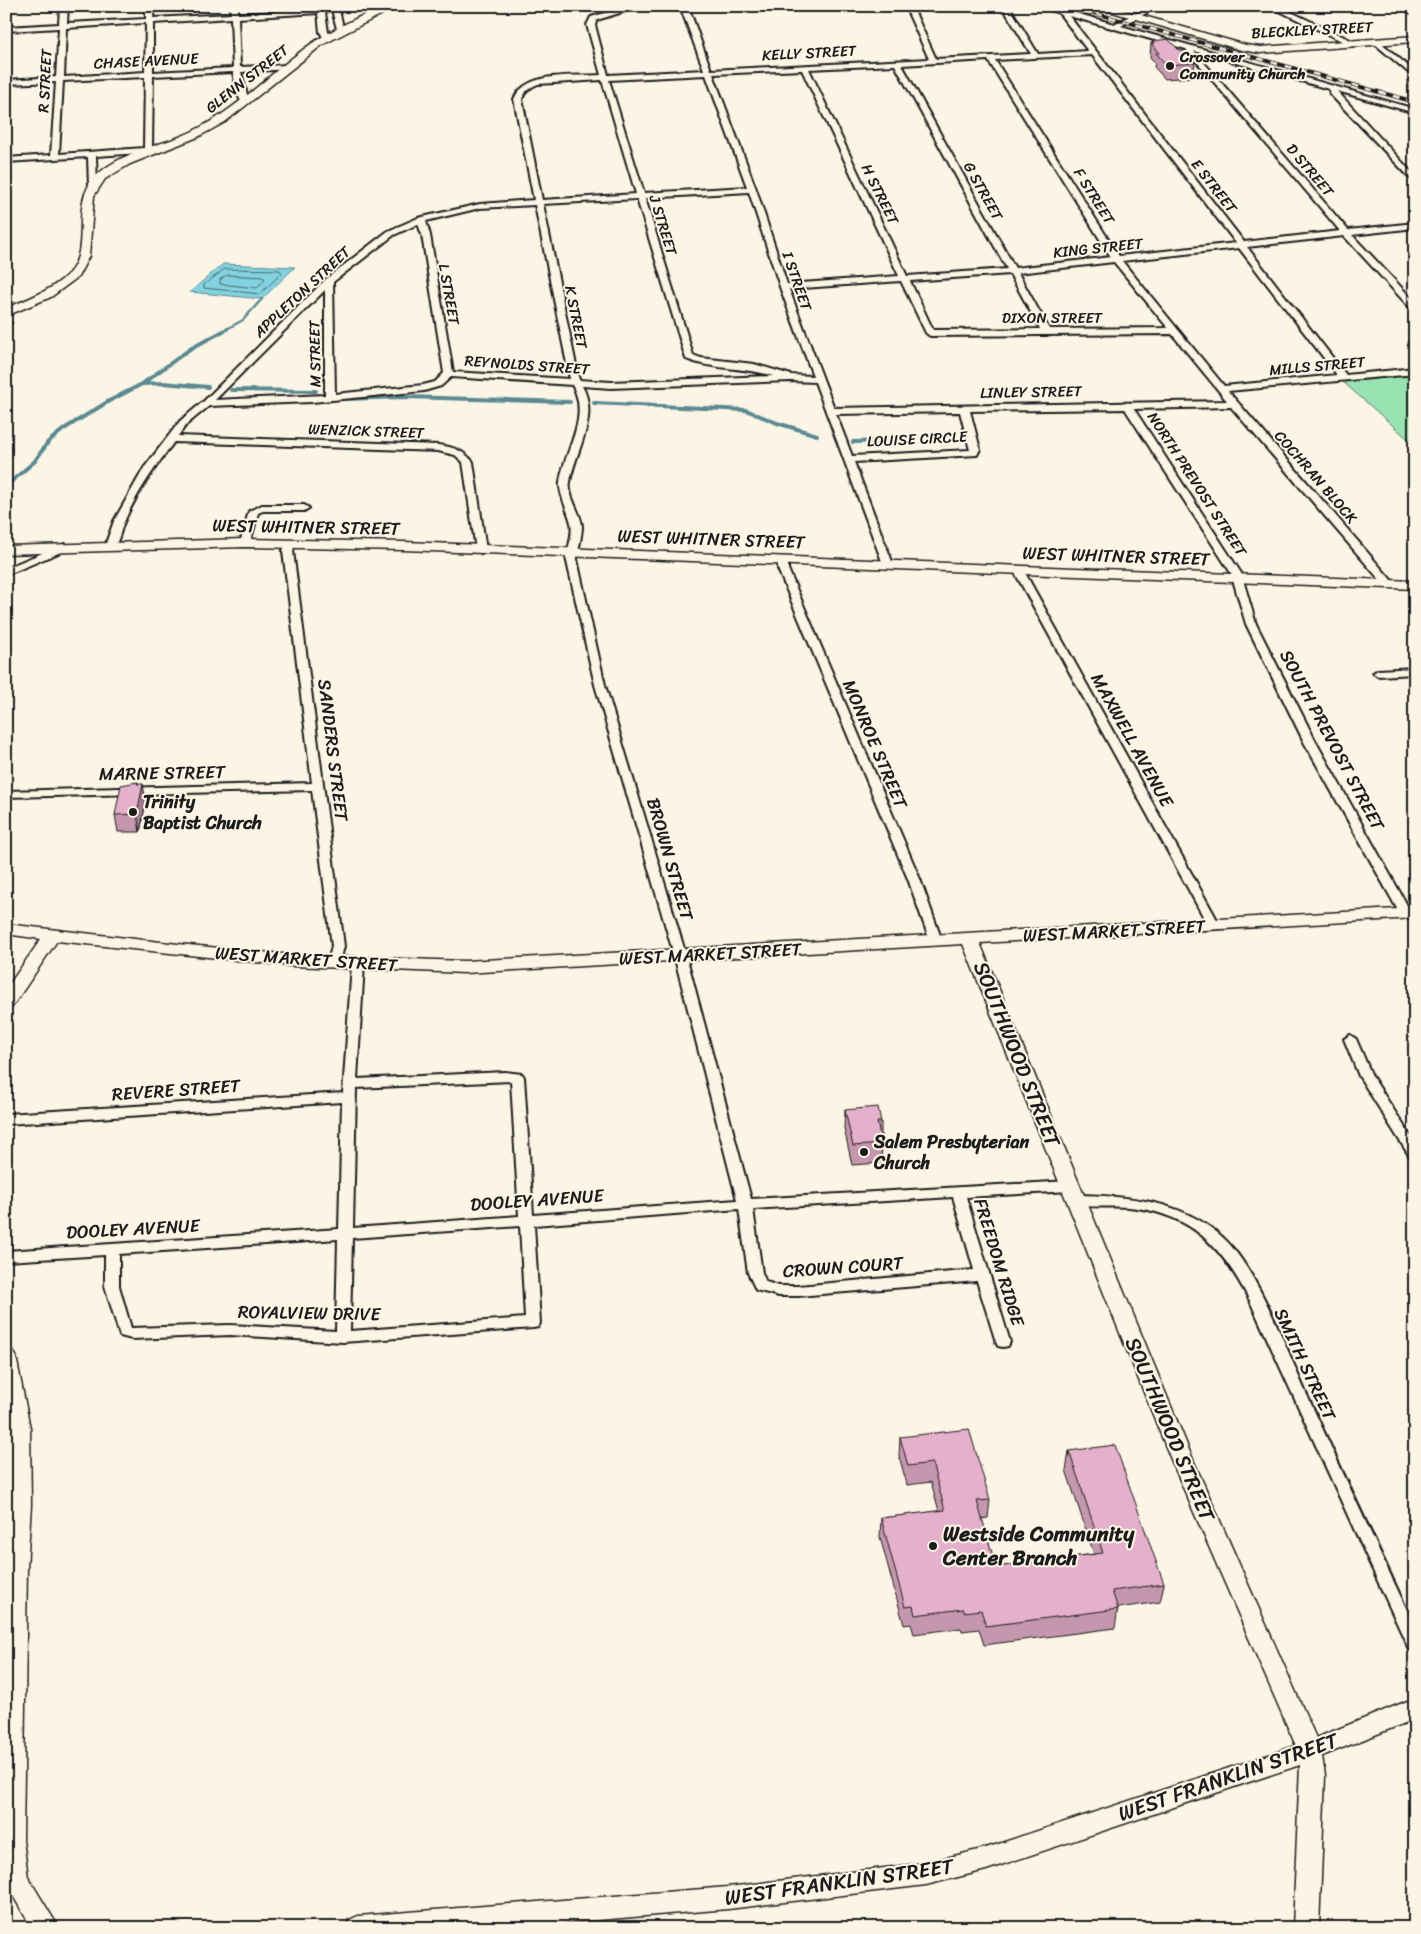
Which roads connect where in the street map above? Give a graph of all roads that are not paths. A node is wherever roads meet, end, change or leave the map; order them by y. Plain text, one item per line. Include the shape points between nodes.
1 (64, 6) edge
2 (150, 6) edge
3 (234, 6) edge
4 (334, 6) edge
5 (393, 6) edge
6 (639, 6) edge
7 (682, 6) edge
8 (908, 6) edge
9 (1006, 6) edge
10 (1042, 6) edge
11 (1097, 6) edge
12 (1157, 6) edge
13 (1272, 6) edge
14 (1404, 6) edge
15 (320, 9) edge
16 (1062, 12) junction
17 (1415, 13) edge
18 (235, 16) junction
19 (1134, 17) junction
20 (150, 21) junction
21 (62, 26) junction
22 (1116, 26) junction
23 (6, 29) edge
24 (341, 29) junction
25 (327, 37) junction
26 (1415, 39) edge
27 (1378, 42) junction
28 (1355, 44) junction
29 (1191, 47) junction
30 (1093, 53) junction
31 (1035, 55) junction
32 (990, 58) junction
33 (934, 60) junction
34 (896, 62) junction
35 (287, 67) junction
36 (804, 67) junction
37 (238, 69) junction
38 (708, 73) junction
39 (148, 74) junction
40 (1415, 76) edge
41 (605, 78) junction
42 (59, 80) junction
43 (6, 82) edge
44 (527, 85) joint
45 (1333, 87) junction
46 (245, 102) junction
47 (1415, 111) edge
48 (152, 150) junction
49 (92, 155) junction
50 (55, 157) junction
51 (6, 160) edge
52 (1415, 180) edge
53 (93, 186) junction
54 (752, 189) junction
55 (640, 196) junction
56 (539, 202) junction
57 (421, 220) junction
58 (1415, 225) edge
59 (1346, 233) junction
60 (1243, 245) junction
61 (1117, 260) junction
62 (1011, 271) junction
63 (905, 279) junction
64 (329, 281) junction
65 (784, 287) junction
66 (1415, 308) edge
67 (6, 320) edge
68 (1175, 331) junction
69 (1046, 332) junction
70 (930, 333) joint
71 (1415, 371) edge
72 (449, 374) junction
73 (790, 378) junction
74 (1344, 378) junction
75 (818, 379) junction
76 (575, 382) junction
77 (1222, 389) junction
78 (330, 397) junction
79 (207, 403) junction
80 (1234, 404) junction
81 (1128, 406) junction
82 (964, 408) junction
83 (830, 411) junction
84 (170, 439) junction
85 (847, 458) junction
86 (304, 508) dead end
87 (245, 543) junction
88 (290, 544) junction
89 (110, 546) junction
90 (64, 548) junction
91 (6, 550) edge
92 (481, 550) junction
93 (571, 553) junction
94 (783, 561) junction
95 (888, 564) junction
96 (1019, 571) junction
97 (6, 572) edge
98 (1238, 579) junction
99 (1389, 584) junction
100 (1415, 585) edge
101 (1415, 671) edge
102 (1378, 673) dead end
103 (319, 786) junction
104 (6, 794) edge
105 (1410, 914) edge
106 (1214, 926) junction
107 (6, 929) edge
108 (52, 935) junction
109 (970, 939) junction
110 (936, 941) junction
111 (680, 955) junction
112 (334, 962) junction
113 (358, 964) junction
114 (6, 1003) edge
115 (1350, 1039) dead end
116 (349, 1091) junction
117 (6, 1119) edge
118 (1415, 1154) edge
119 (958, 1192) junction
120 (1073, 1193) junction
121 (746, 1204) junction
122 (527, 1220) junction
123 (345, 1234) junction
124 (112, 1249) junction
125 (6, 1256) edge
126 (982, 1275) junction
127 (343, 1337) junction
128 (1003, 1342) dead end
129 (6, 1356) edge
130 (11, 1568) edge
131 (1415, 1645) edge
132 (1415, 1708) edge
133 (1310, 1751) junction
134 (46, 1928) edge
135 (358, 1928) edge
136 (1306, 1928) edge

1 - 21 street, R STREET
2 - 20 street
3 - 18 street
4 - 24 street
5 - 24 street, GLENN STREET
6 - 41 street, J STREET via 594,19 591,25
7 - 38 street, I STREET
8 - 33 street
9 - 31 street
10 - 16 street
11 - 19 street, BLECKLEY STREET
12 - 19 street
13 - 28 street
14 - 17 street
15 - 18 street
15 - 25 street
16 - 22 street
16 - 30 street, E STREET
18 - 20 street
18 - 37 street
19 - 22 street
19 - 28 street, BLECKLEY STREET via 1245,48 1277,50
20 - 21 street
20 - 39 street
21 - 23 street
21 - 42 street, R STREET
22 - 29 street
24 - 25 street, GLENN STREET
25 - 35 street, GLENN STREET
26 - 27 street, BLECKLEY STREET
27 - 28 street, BLECKLEY STREET
27 - 40 street
29 - 45 street
29 - 59 street, D STREET via 1190,50
30 - 31 street, KELLY STREET
30 - 60 street, E STREET
31 - 32 street, KELLY STREET
32 - 33 street, KELLY STREET
32 - 61 street, F STREET
33 - 34 street, KELLY STREET
34 - 36 street, KELLY STREET
34 - 62 street, G STREET
35 - 37 street, CHASE AVENUE
35 - 46 street, GLENN STREET
36 - 38 street, KELLY STREET
36 - 63 street, H STREET
37 - 39 street, CHASE AVENUE
37 - 46 street
38 - 41 street, KELLY STREET
38 - 54 street, I STREET
39 - 42 street, CHASE AVENUE
39 - 48 street
41 - 44 street, KELLY STREET
41 - 55 street, J STREET
42 - 43 street, CHASE AVENUE
42 - 50 street, R STREET
44 - 56 street, K STREET via 518,99
45 - 47 street
45 - 52 street via 1333,92
46 - 48 street, GLENN STREET via 208,128
48 - 49 street
48 - 53 street, GLENN STREET via 117,167
49 - 50 street
49 - 53 street
50 - 51 street
53 - 67 street via 88,198 84,251 79,267 58,286
54 - 55 street, APPLETON STREET
54 - 65 street, I STREET
55 - 56 street, APPLETON STREET
55 - 73 street, J STREET via 689,357 754,367
56 - 57 street, APPLETON STREET via 480,206
56 - 76 street, K STREET
57 - 64 street, APPLETON STREET via 379,241
57 - 72 street, L STREET
58 - 59 street, KING STREET
59 - 60 street, KING STREET
59 - 66 street, D STREET
60 - 61 street, KING STREET
60 - 74 street, E STREET
61 - 62 street, KING STREET
61 - 68 street, F STREET
62 - 63 street, KING STREET
62 - 69 street, G STREET
63 - 65 street, KING STREET
63 - 70 street, H STREET
64 - 78 street, M STREET
64 - 79 street, APPLETON STREET
65 - 75 street, I STREET
68 - 69 street, DIXON STREET
68 - 77 street, F STREET
69 - 70 street, DIXON STREET
71 - 74 street, MILLS STREET
72 - 76 street, REYNOLDS STREET
72 - 78 street, REYNOLDS STREET via 438,384 424,388
73 - 75 street, J STREET
73 - 76 street, REYNOLDS STREET via 611,385
74 - 77 street, MILLS STREET
75 - 83 street, I STREET
76 - 93 street, K STREET via 581,392 584,410 579,439 564,484 577,526
77 - 80 street, COCHRAN BLOCK
78 - 79 street, REYNOLDS STREET
79 - 84 street, APPLETON STREET
80 - 81 street, LINLEY STREET
80 - 99 street, COCHRAN BLOCK
81 - 82 street, LINLEY STREET
81 - 98 street, NORTH PREVOST STREET via 1212,533
82 - 83 street, LINLEY STREET
82 - 85 street, LOUISE CIRCLE via 974,454
83 - 85 street, I STREET
84 - 89 street, APPLETON STREET via 149,468 119,522
84 - 92 street, WENZICK STREET via 454,451 468,462
85 - 95 street, I STREET
86 - 87 street via 262,508 254,511
87 - 88 street, WEST WHITNER STREET
87 - 89 street, WEST WHITNER STREET
88 - 92 street, WEST WHITNER STREET
88 - 103 street, SANDERS STREET via 288,551
89 - 90 street, WEST WHITNER STREET
90 - 91 street, WEST WHITNER STREET
90 - 97 street
92 - 93 street, WEST WHITNER STREET
93 - 94 street, WEST WHITNER STREET
93 - 111 street, BROWN STREET via 569,560 600,685
94 - 95 street, WEST WHITNER STREET
94 - 110 street, MONROE STREET via 783,569 914,879
95 - 96 street, WEST WHITNER STREET
96 - 98 street, WEST WHITNER STREET
96 - 106 street, MAXWELL AVENUE
98 - 99 street, WEST WHITNER STREET
98 - 105 street, SOUTH PREVOST STREET via 1251,624 1302,725
99 - 100 street, WEST WHITNER STREET
101 - 102 street
103 - 104 street, MARNE STREET
103 - 112 street, SANDERS STREET via 338,946
105 - 106 street, WEST MARKET STREET
106 - 109 street, WEST MARKET STREET
107 - 108 street, WEST MARKET STREET
108 - 112 street, WEST MARKET STREET via 147,947
108 - 114 street
109 - 110 street, WEST MARKET STREET
109 - 120 street, SOUTHWOOD STREET
110 - 111 street, WEST MARKET STREET
111 - 113 street, WEST MARKET STREET via 465,967
111 - 121 street, BROWN STREET
112 - 113 street, WEST MARKET STREET
113 - 116 street
115 - 118 street via 1366,1076
116 - 117 street, REVERE STREET
116 - 122 street, REVERE STREET via 517,1077
116 - 123 street
119 - 120 street, DOOLEY AVENUE
119 - 121 street, DOOLEY AVENUE
119 - 126 street, FREEDOM RIDGE
120 - 131 street, SMITH STREET via 1154,1205 1185,1218 1217,1239 1235,1261
120 - 133 street, SOUTHWOOD STREET via 1183,1462
121 - 122 street, DOOLEY AVENUE
121 - 126 street, CROWN COURT via 755,1273 762,1286 778,1291
122 - 123 street, DOOLEY AVENUE
122 - 127 street, ROYALVIEW DRIVE via 534,1323
123 - 124 street, DOOLEY AVENUE
123 - 127 street
124 - 125 street, DOOLEY AVENUE
124 - 127 street, ROYALVIEW DRIVE via 112,1286 125,1332 230,1330
126 - 128 street, FREEDOM RIDGE
129 - 130 street via 19,1428 20,1505
130 - 134 street via 11,1840 16,1878
132 - 133 street, WEST FRANKLIN STREET
133 - 135 street, WEST FRANKLIN STREET via 986,1859 926,1874 728,1898
133 - 136 street, SOUTHWOOD STREET via 1313,1776

